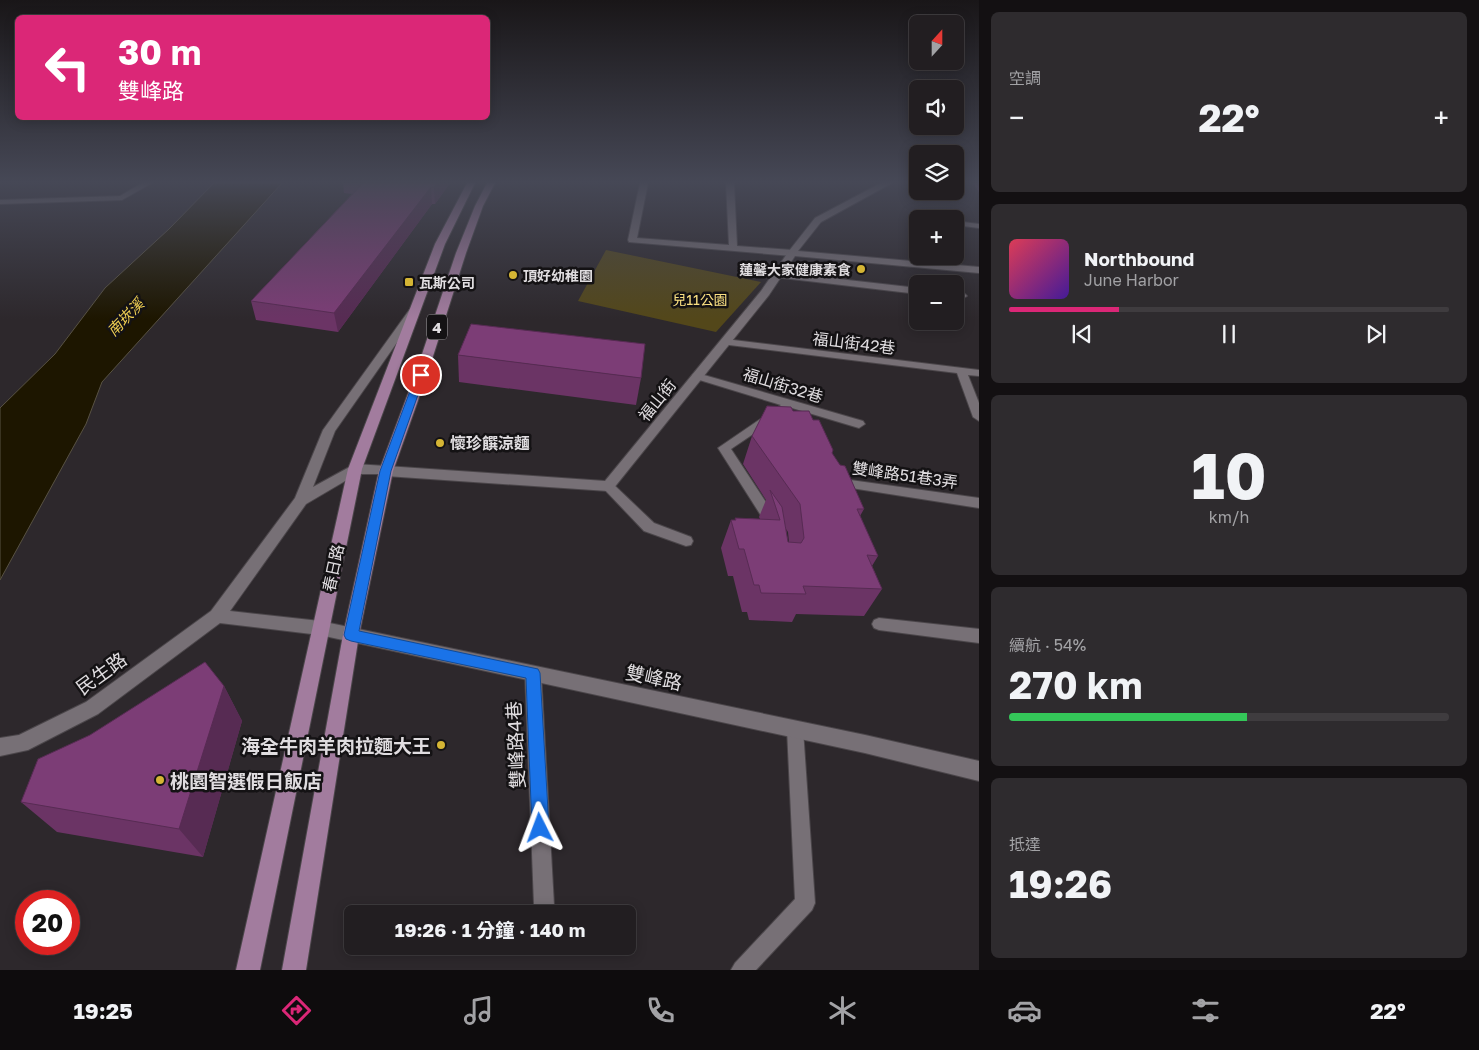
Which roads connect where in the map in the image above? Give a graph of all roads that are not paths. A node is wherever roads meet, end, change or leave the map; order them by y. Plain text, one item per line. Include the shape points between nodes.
1 (448, 228) edge
2 (470, 228) edge
3 (634, 228) edge
4 (731, 228) edge
5 (811, 228) edge
6 (732, 248) junction
7 (792, 253) junction
8 (979, 270) edge
9 (777, 275) junction
10 (909, 290) edge
11 (417, 307) junction
12 (725, 342) junction
13 (961, 371) junction
14 (979, 373) edge
15 (697, 376) junction
16 (790, 404) junction
17 (979, 417) edge
18 (859, 424) dead end
19 (355, 469) junction
20 (386, 471) junction
21 (826, 480) edge
22 (608, 486) junction
23 (301, 500) junction
24 (979, 503) edge
25 (779, 533) edge
26 (686, 541) dead end
27 (217, 616) junction
28 (879, 624) edge
29 (320, 628) junction
30 (351, 635) junction
31 (979, 636) edge
32 (533, 673) junction
33 (795, 729) junction
34 (0, 747) edge
35 (979, 772) edge
36 (544, 905) dead end
37 (248, 970) edge
38 (294, 970) edge
39 (742, 970) edge

1 - 11 main road, 春日路 / 4
2 - 20 main road, 春日路 / 4
3 - 6 lane via 632,240
4 - 6 lane
5 - 7 street, 福山街
6 - 7 lane
7 - 8 street
7 - 9 street, 福山街
9 - 10 lane
9 - 12 street, 福山街
11 - 19 main road, 春日路 / 4
11 - 23 street via 329,430
12 - 13 lane, 福山街42巷
12 - 15 street, 福山街
13 - 14 lane, 福山街42巷
13 - 17 lane
15 - 16 lane, 福山街32巷
15 - 22 street, 福山街
16 - 18 lane, 福山街32巷
16 - 25 lane via 724,448
19 - 20 street
19 - 23 street, 民生路
19 - 29 main road, 春日路 / 4
20 - 22 street
20 - 30 main road, 春日路 / 4
21 - 24 lane, 雙峰路51巷3弄
22 - 26 lane via 649,527
23 - 27 street, 民生路
27 - 29 street
27 - 34 street, 民生路 via 92,708 21,744
28 - 31 lane
29 - 30 street, 雙峰路
29 - 37 main road, 春日路 / 4
30 - 32 street, 雙峰路
30 - 38 main road, 春日路 / 4
32 - 33 street, 雙峰路
32 - 36 lane, 雙峰路4巷
33 - 35 street, 雙峰路
33 - 39 lane via 805,903

